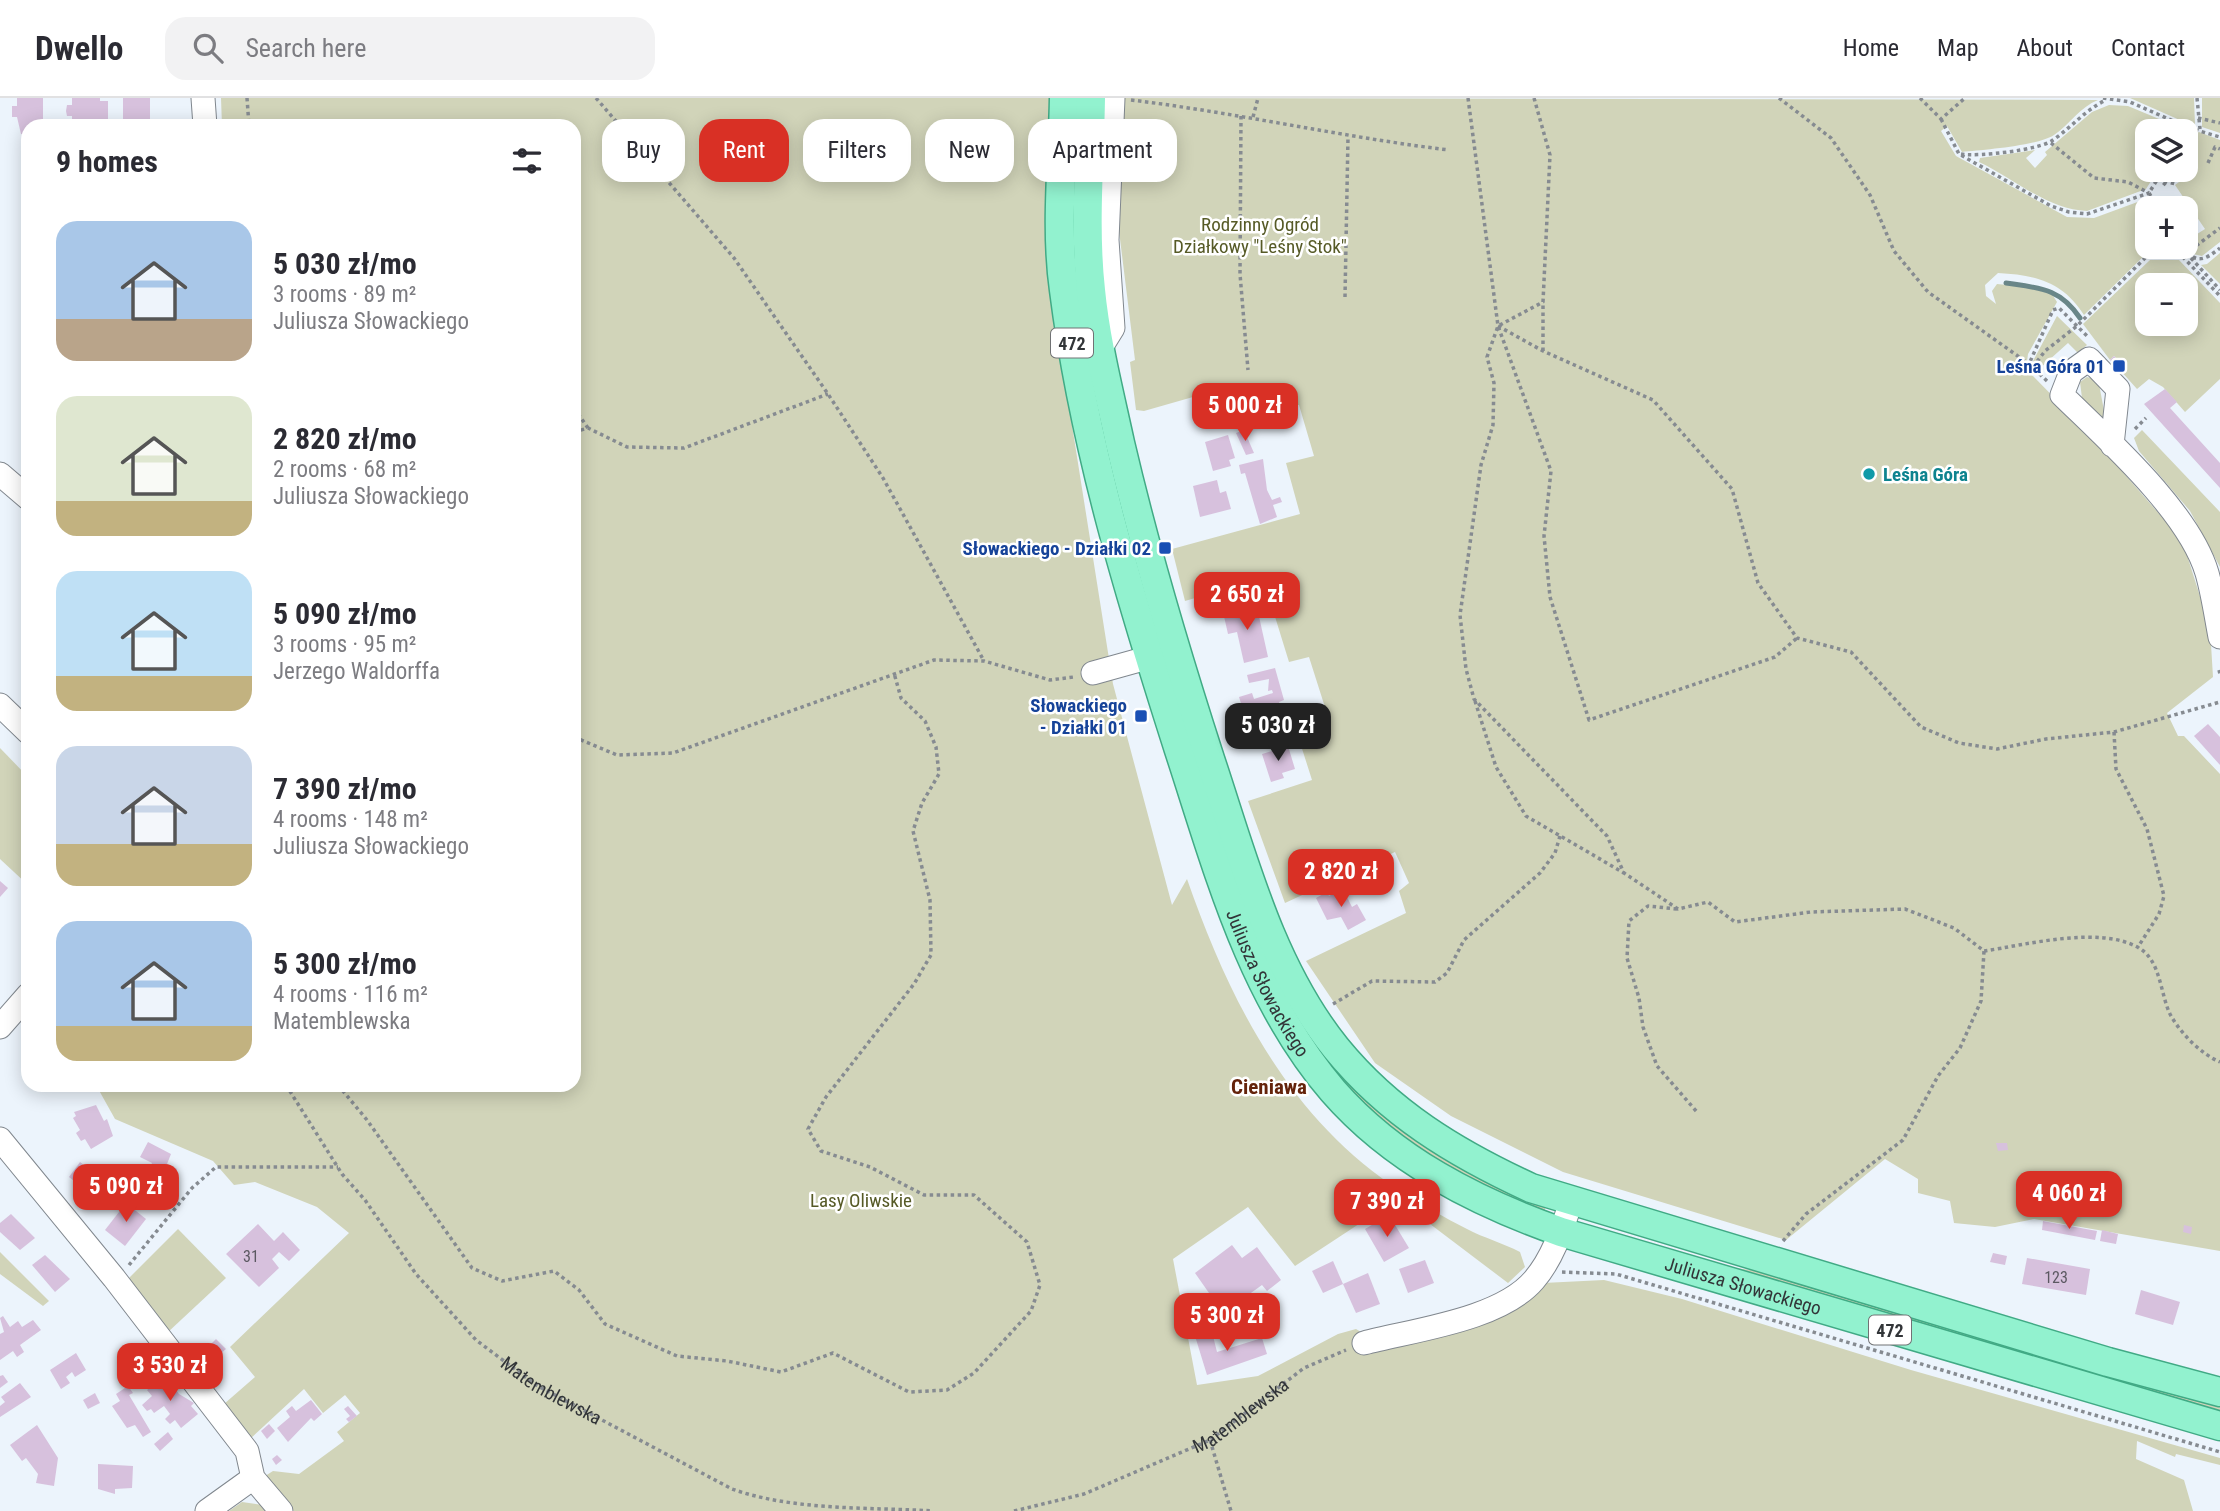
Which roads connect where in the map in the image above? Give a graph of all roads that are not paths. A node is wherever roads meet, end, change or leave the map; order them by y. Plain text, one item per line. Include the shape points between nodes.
1 (204, 98) edge
2 (1064, 98) edge
3 (1091, 98) edge
4 (1118, 99) edge
5 (205, 119) edge
6 (1100, 349) junction
7 (2112, 444) junction
8 (0, 474) edge
9 (21, 492) edge
10 (2220, 637) edge
11 (1162, 654) junction
12 (1093, 673) road end
13 (0, 705) edge
14 (21, 725) edge
15 (21, 1003) edge
16 (0, 1027) edge
17 (0, 1139) edge
18 (1571, 1202) junction
19 (1560, 1232) junction
20 (1364, 1343) road end
21 (2220, 1392) edge
22 (2220, 1426) edge
23 (253, 1478) junction
24 (207, 1511) edge
25 (281, 1511) edge

1 - 5 street
2 - 11 main road, Juliusza Słowackiego / 472 via 1063,286 1078,374 1115,536
3 - 6 main road, Juliusza Słowackiego / 472 via 1088,254
4 - 6 street via 1107,240 1113,328
6 - 11 main road, Juliusza Słowackiego / 472
7 - 7 street via 2062,396 2071,372 2089,359 2118,389
7 - 10 street via 2191,538 2207,572
8 - 9 street
11 - 12 street
11 - 18 main road, Juliusza Słowackiego / 472 via 1286,968 1334,1045 1363,1079 1428,1134 1476,1163
11 - 19 main road, Juliusza Słowackiego / 472 via 1252,961 1302,1051 1335,1093 1409,1159 1447,1184 1511,1215
13 - 14 street
15 - 16 street
17 - 23 street via 247,1451
18 - 19 street
18 - 21 main road, Juliusza Słowackiego / 472
19 - 20 street via 1533,1282 1508,1301 1470,1316
19 - 22 main road, Juliusza Słowackiego / 472
23 - 24 street
23 - 25 street

